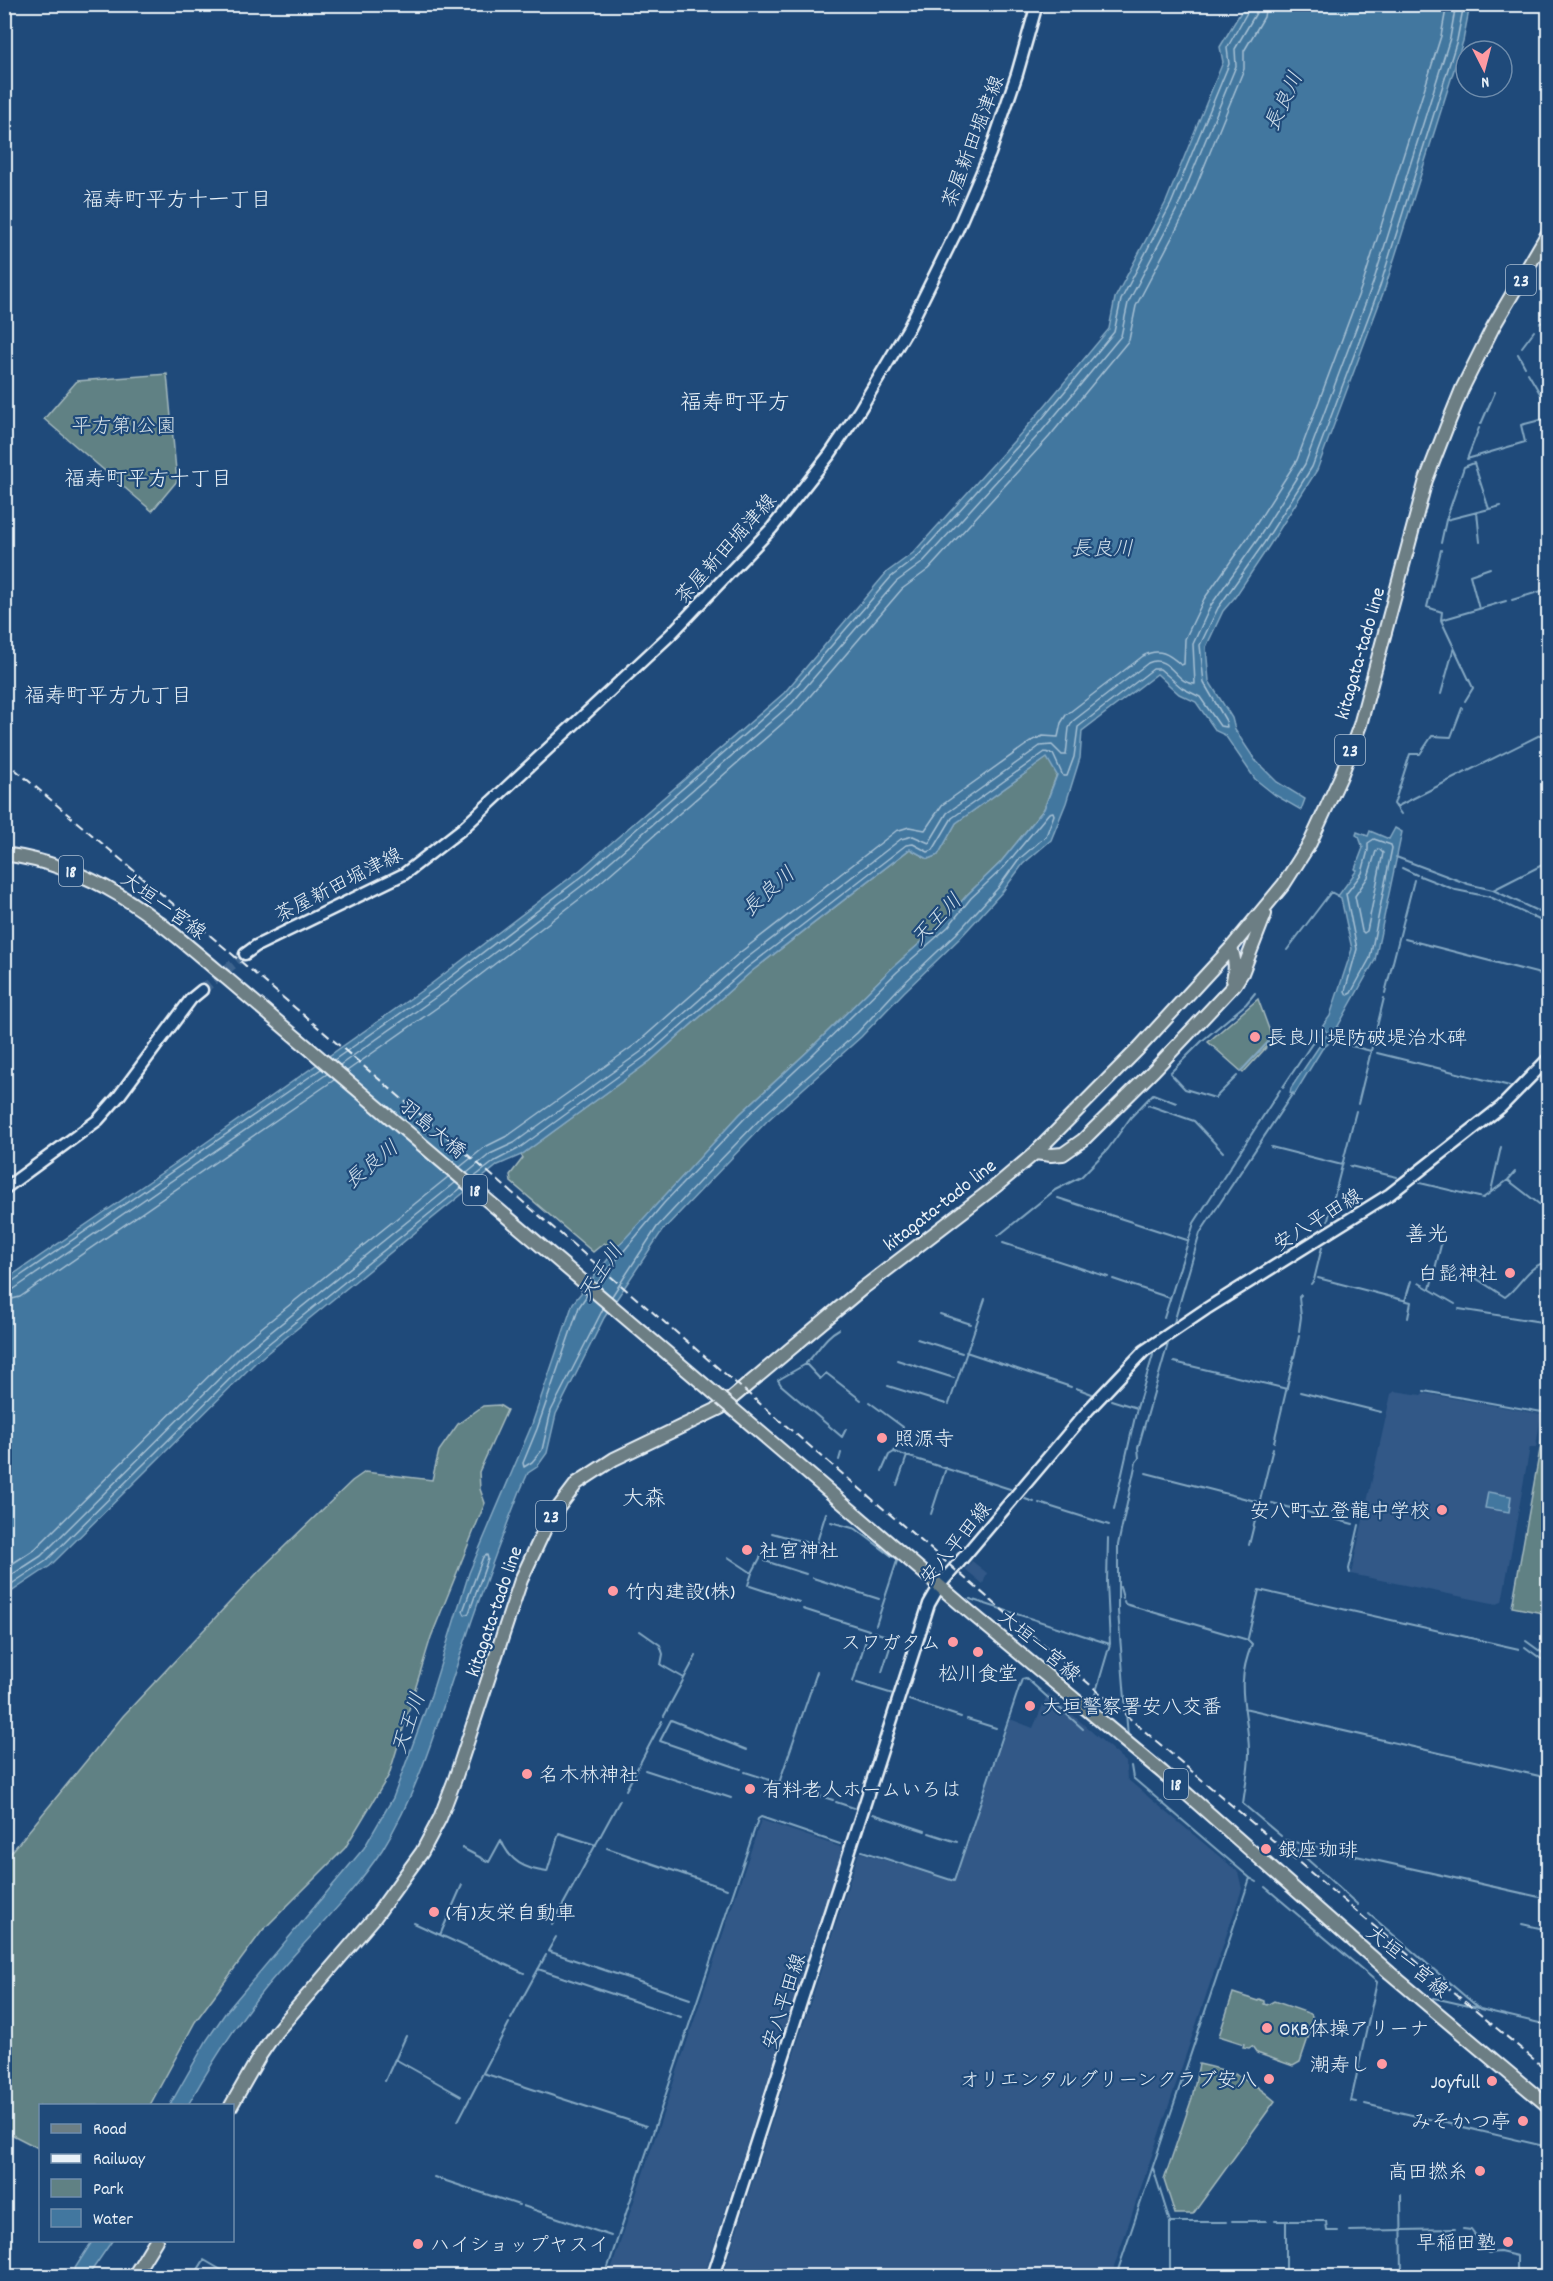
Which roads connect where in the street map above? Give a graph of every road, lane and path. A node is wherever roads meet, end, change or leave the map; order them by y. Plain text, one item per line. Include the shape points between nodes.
1 (1037, 4) edge
2 (1548, 233) edge
3 (4, 854) edge
4 (1284, 884) junction
5 (1231, 948) junction
6 (245, 954) tunnel mouth
7 (201, 990) tunnel mouth
8 (1225, 994) junction
9 (254, 1002) joint
10 (1548, 1059) edge
11 (1035, 1153) junction
12 (4, 1189) edge
13 (696, 1378) joint
14 (940, 1585) junction
15 (232, 2104) edge
16 (1548, 2106) edge
17 (155, 2242) edge
18 (134, 2277) edge
19 (713, 2277) edge

1 - 6 main road, 茶屋新田堀津線 via 990,153 909,327 841,437 772,528 671,634 462,829 404,874
2 - 4 main road, kitagata-tado line / 23 via 1462,389 1426,480 1360,725 1310,843
3 - 9 main road, 大垣一宮線 / 18 via 60,867 136,904
4 - 5 main road, kitagata-tado line / 23
4 - 8 main road via 1266,912 1242,973
5 - 8 main road via 1236,971
5 - 11 main road, kitagata-tado line / 23
7 - 12 main road via 98,1120
8 - 11 main road via 1076,1146 1058,1155
9 - 13 main road, 羽島大橋 / 18
10 - 14 main road, 安八平田線 via 1492,1114 1390,1194 1144,1351
11 - 15 main road, kitagata-tado line / 23 via 862,1288 720,1408 601,1466 565,1497 549,1520 522,1580 455,1779 422,1852 375,1917 276,2032
13 - 14 main road, 大垣一宮線 / 18, bridge
14 - 16 main road, 大垣一宮線 / 18
14 - 19 main road, 安八平田線 via 929,1604
17 - 18 main road

